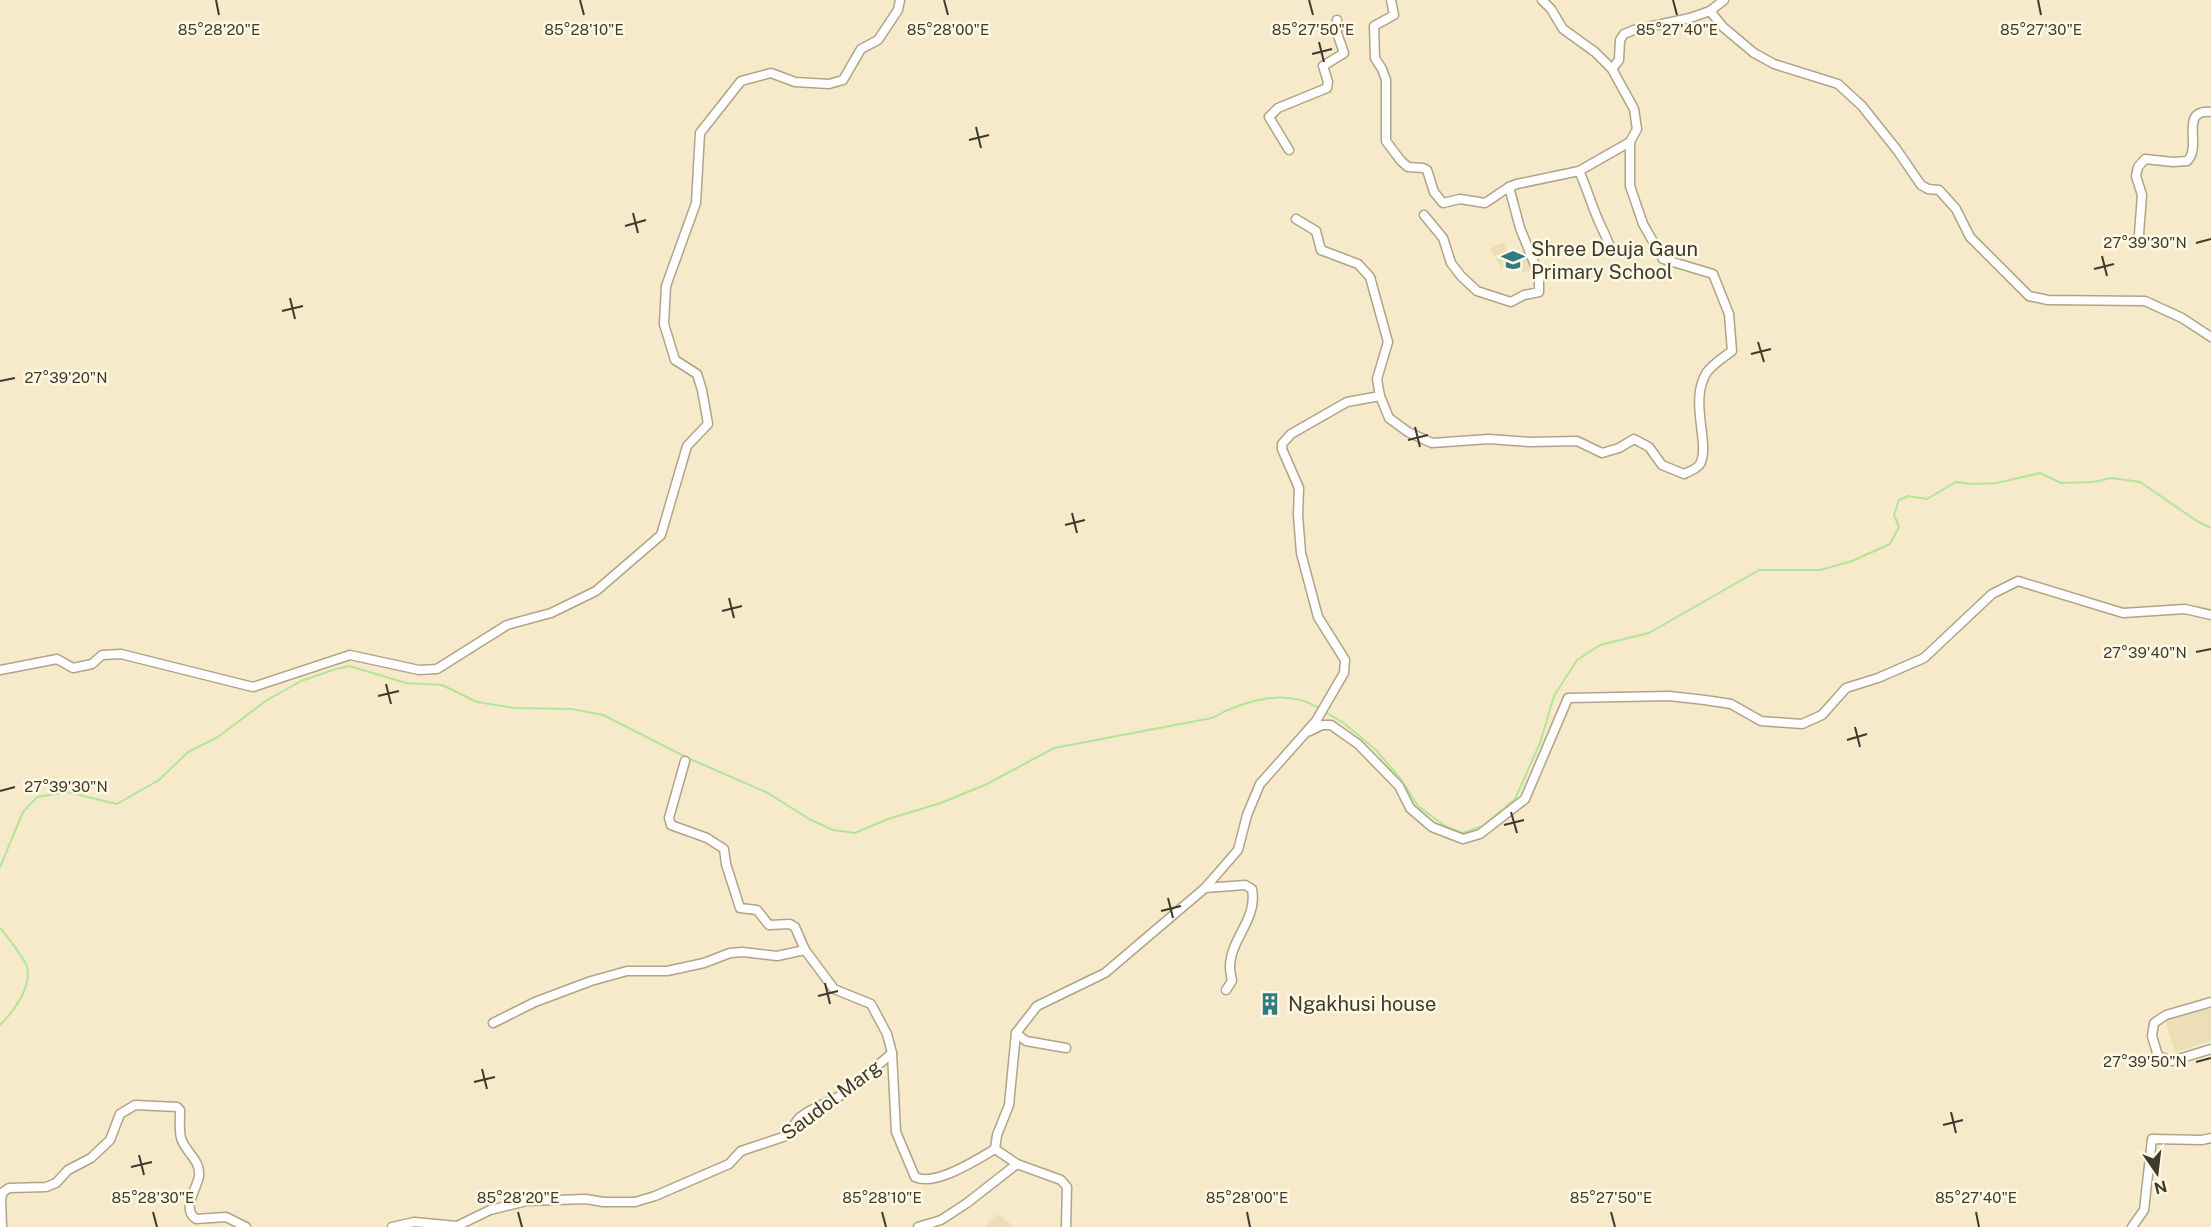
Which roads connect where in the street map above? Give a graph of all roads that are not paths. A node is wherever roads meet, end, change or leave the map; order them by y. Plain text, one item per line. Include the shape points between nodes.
1 (900, 0) edge
2 (1391, 0) edge
3 (1542, 0) edge
4 (1724, 0) edge
5 (1710, 11) junction
6 (1337, 20) dead end
7 (1612, 69) junction
8 (2211, 111) edge
9 (1630, 142) junction
10 (1289, 150) dead end
11 (1579, 171) junction
12 (1509, 187) junction
13 (1424, 215) dead end
14 (1296, 219) dead end
15 (2139, 234) dead end
16 (1611, 250) dead end
17 (2211, 338) edge
18 (1380, 396) junction
19 (2211, 615) edge
20 (0, 670) edge
21 (1305, 734) junction
22 (685, 761) dead end
23 (1205, 888) junction
24 (805, 950) junction
25 (1226, 990) dead end
26 (2211, 1002) edge
27 (493, 1023) dead end
28 (1016, 1033) junction
29 (1066, 1048) dead end
30 (2211, 1049) edge
31 (892, 1053) junction
32 (2211, 1138) edge
33 (995, 1149) junction
34 (1017, 1164) junction
35 (941, 1220) junction
36 (2, 1227) edge
37 (246, 1227) edge
38 (392, 1227) edge
39 (918, 1227) edge
40 (930, 1227) edge
41 (1066, 1227) edge
42 (2132, 1227) edge

1 - 20 street via 898,10 878,40 861,49 843,80 829,84 795,82 771,73 741,81 700,133 696,204 666,286 664,324 675,360 697,374 708,424 687,446 660,535 596,591 551,613 507,625 437,669 419,670 351,655 254,687 121,654 102,655 92,664 73,668 57,659
2 - 12 street via 1394,15 1374,26 1375,58 1386,80 1386,141 1408,167 1427,170 1434,192 1443,203 1460,199 1485,203
3 - 7 street via 1563,29
4 - 5 street
5 - 7 street via 1624,34 1619,60
5 - 17 street via 1754,53 1774,64 1838,84 1862,106 1921,185 1939,190 1956,209 1970,237 2029,296 2048,300 2145,301 2182,318
6 - 10 street via 1344,53 1324,63 1327,88 1278,108 1269,117
7 - 9 street via 1634,109 1637,129
8 - 15 street via 2195,116 2192,153 2187,161 2145,159 2139,167
9 - 11 street
9 - 18 street via 1630,186 1643,224 1663,259 1713,274 1730,314 1732,351 1708,371 1700,389 1704,454 1699,466 1684,474 1662,465 1649,447 1634,439 1602,453 1577,441 1489,439 1432,444 1389,418
11 - 12 street
11 - 16 street
12 - 13 street via 1540,287 1539,292 1511,302 1477,291 1461,276 1443,238
14 - 18 street via 1316,231 1321,250 1358,264 1370,277 1388,342 1377,378
18 - 21 street via 1347,402 1291,434 1282,444 1299,488 1301,554 1318,617 1345,660 1344,673
19 - 21 street via 2184,609 2123,613 2019,581 1992,594 1924,658 1846,688 1822,715 1802,724 1761,721 1731,704 1669,696 1568,698 1525,799 1480,834 1463,840 1432,827 1410,808 1400,786 1358,744 1331,725
21 - 23 street via 1260,784 1238,850
22 - 24 street via 669,818 671,825 707,838 724,849 740,908 760,912 769,925 795,927
23 - 25 street via 1245,885 1252,889 1254,900 1233,951 1232,981
23 - 28 street via 1105,973 1037,1006
24 - 27 street via 777,956 743,952 667,971 627,971 535,1002
24 - 31 street via 834,989 871,1004
26 - 30 street via 2166,1015 2154,1023 2152,1036 2158,1056 2172,1061
28 - 29 street via 1026,1041
28 - 33 street via 1009,1105
31 - 33 street via 896,1132 915,1177 925,1180 962,1168
31 - 38 street, Saudol Marg via 846,1093 799,1118 786,1136 741,1151 729,1164 655,1196 635,1202 527,1201 490,1210 457,1226 414,1222
32 - 42 street via 2152,1139 2144,1210
33 - 34 street
34 - 35 street
34 - 41 street via 1061,1180 1067,1187
35 - 39 street
35 - 40 street
36 - 37 street via 3,1192 56,1183 110,1140 120,1114 135,1105 180,1110 181,1139 196,1161 199,1176 189,1207 192,1216 226,1217

